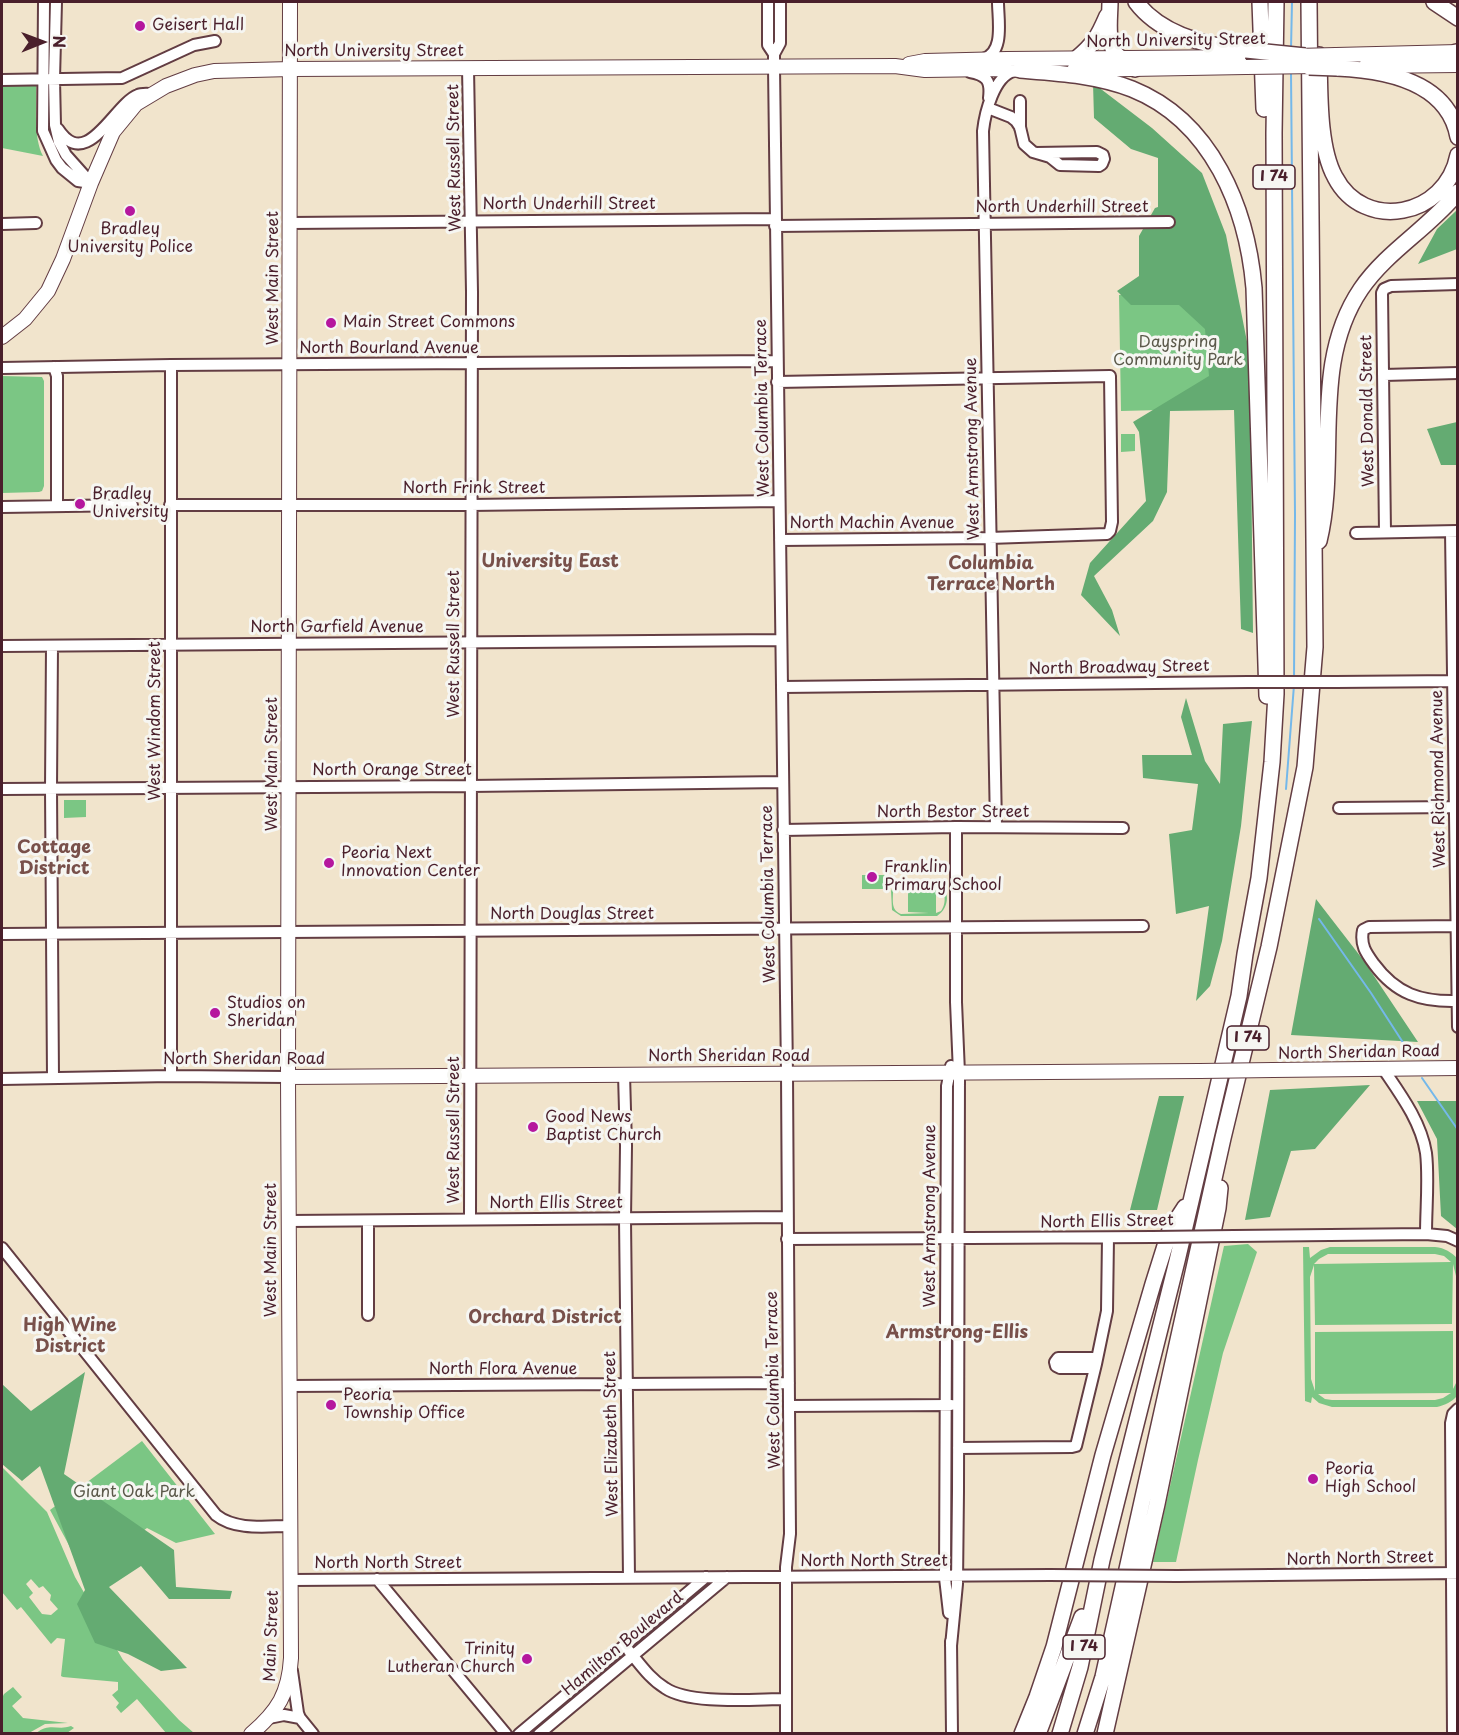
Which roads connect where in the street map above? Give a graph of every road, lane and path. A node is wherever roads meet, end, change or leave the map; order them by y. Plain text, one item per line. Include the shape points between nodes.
1 (44, 2) edge
2 (56, 2) edge
3 (290, 2) edge
4 (768, 2) edge
5 (780, 2) edge
6 (998, 2) edge
7 (1136, 2) edge
8 (1260, 2) edge
9 (1276, 2) edge
10 (1309, 2) edge
11 (1318, 2) edge
12 (1434, 2) edge
13 (1110, 6) edge
14 (1458, 18) edge
15 (215, 41) dead end
16 (1457, 56) edge
17 (1121, 58) junction
18 (1246, 58) junction
19 (982, 59) junction
20 (1076, 59) junction
21 (774, 61) junction
22 (1336, 63) junction
23 (895, 66) junction
24 (468, 68) junction
25 (291, 69) junction
26 (1135, 69) junction
27 (951, 70) junction
28 (1018, 70) junction
29 (2, 80) edge
30 (49, 80) junction
31 (153, 94) junction
32 (1020, 101) dead end
33 (988, 108) junction
34 (55, 125) junction
35 (1020, 129) junction
36 (1458, 137) edge
37 (1036, 153) junction
38 (1458, 155) edge
39 (91, 183) junction
40 (1458, 192) edge
41 (471, 220) junction
42 (775, 222) junction
43 (1169, 222) dead end
44 (36, 223) dead end
45 (290, 223) junction
46 (2, 224) edge
47 (985, 224) junction
48 (1458, 284) edge
49 (2, 337) edge
50 (1275, 353) junction
51 (777, 362) junction
52 (471, 364) junction
53 (171, 365) junction
54 (290, 365) junction
55 (2, 368) edge
56 (54, 368) junction
57 (1458, 373) edge
58 (1384, 375) junction
59 (988, 378) junction
60 (777, 382) junction
61 (779, 501) junction
62 (132, 505) dead end
63 (170, 505) junction
64 (290, 505) junction
65 (470, 505) junction
66 (57, 506) junction
67 (2, 507) edge
68 (1454, 531) edge
69 (1356, 532) dead end
70 (1385, 532) junction
71 (989, 538) junction
72 (780, 540) junction
73 (1315, 562) junction
74 (781, 640) junction
75 (470, 642) junction
76 (171, 644) junction
77 (289, 644) junction
78 (2, 646) edge
79 (52, 646) junction
80 (1455, 681) edge
81 (992, 685) junction
82 (782, 687) junction
83 (1272, 762) junction
84 (783, 782) junction
85 (470, 786) junction
86 (171, 787) junction
87 (289, 787) junction
88 (2, 789) edge
89 (51, 789) junction
90 (1456, 807) edge
91 (1339, 808) dead end
92 (956, 827) junction
93 (996, 827) junction
94 (1123, 828) dead end
95 (783, 830) junction
96 (1143, 926) dead end
97 (1457, 926) edge
98 (956, 927) junction
99 (784, 928) junction
100 (289, 931) junction
101 (470, 931) junction
102 (52, 933) junction
103 (170, 933) junction
104 (2, 934) edge
105 (1456, 1001) edge
106 (1458, 1027) edge
107 (1458, 1068) edge
108 (1384, 1070) junction
109 (787, 1073) junction
110 (954, 1073) junction
111 (624, 1074) junction
112 (470, 1075) junction
113 (171, 1076) junction
114 (288, 1077) junction
115 (52, 1078) junction
116 (2, 1079) edge
117 (1223, 1138) junction
118 (1192, 1196) junction
119 (787, 1217) junction
120 (470, 1219) junction
121 (625, 1219) junction
122 (288, 1221) junction
123 (368, 1221) junction
124 (1426, 1234) junction
125 (1108, 1238) junction
126 (787, 1239) junction
127 (946, 1239) junction
128 (958, 1239) junction
129 (1458, 1241) edge
130 (2, 1248) edge
131 (368, 1315) dead end
132 (789, 1383) junction
133 (627, 1384) junction
134 (289, 1386) junction
135 (946, 1405) junction
136 (958, 1405) junction
137 (789, 1406) junction
138 (1458, 1409) edge
139 (958, 1448) junction
140 (290, 1526) junction
141 (1102, 1560) junction
142 (1455, 1573) edge
143 (945, 1576) junction
144 (957, 1576) junction
145 (706, 1577) junction
146 (727, 1577) junction
147 (786, 1577) junction
148 (629, 1578) junction
149 (377, 1579) junction
150 (291, 1580) junction
151 (625, 1646) junction
152 (951, 1646) junction
153 (633, 1656) junction
154 (291, 1658) junction
155 (786, 1699) junction
156 (269, 1718) junction
157 (300, 1718) junction
158 (1088, 1730) edge
159 (251, 1734) edge
160 (313, 1734) edge
161 (506, 1734) edge
162 (519, 1734) edge
163 (539, 1734) edge
164 (786, 1734) edge
165 (951, 1734) edge
166 (1022, 1734) edge
167 (1038, 1734) edge
168 (1060, 1734) edge
169 (1105, 1734) edge
170 (1453, 1734) edge

1 - 30 street
2 - 30 street
3 - 25 main road, West Main Street
4 - 21 street, West Columbia Terrace via 768,45
5 - 21 street, West Columbia Terrace via 780,43
6 - 19 street via 998,40 991,56
7 - 18 highway via 1155,21 1180,35
8 - 50 highway
9 - 50 highway, I 74
10 - 73 highway, I 74
11 - 38 highway via 1325,142 1333,173 1344,190 1372,208 1411,209 1441,190
12 - 14 highway
13 - 17 highway via 1112,45
13 - 20 highway via 1096,41
15 - 30 street via 194,45 122,78
16 - 22 main road
17 - 18 main road, North University Street
17 - 20 main road, North University Street
17 - 26 highway
18 - 22 highway, bridge
18 - 26 main road, North University Street
19 - 20 main road, North University Street
19 - 23 main road, North University Street
21 - 23 main road, North University Street
21 - 24 main road, North University Street
21 - 42 street, West Columbia Terrace
22 - 36 highway via 1383,73 1422,87 1449,112
23 - 27 main road, North University Street
24 - 25 main road, North University Street
24 - 41 street, West Russell Street
25 - 31 main road, North University Street via 214,71 181,79
25 - 45 main road, West Main Street
26 - 28 main road, North University Street
27 - 28 main road, North University Street
27 - 33 street, West Armstrong Avenue via 984,76 989,85
28 - 33 street, West Armstrong Avenue via 1007,72 1000,80
28 - 83 highway via 1105,80 1135,90 1162,106 1186,124 1212,155 1238,210 1250,250 1254,288 1265,673
29 - 30 street
30 - 34 street
30 - 39 street via 42,124 48,145 68,174
31 - 34 street via 138,95 85,142 65,138
31 - 39 main road, North University Street via 136,104 113,132
32 - 35 street
33 - 35 street via 1011,117
33 - 47 street, West Armstrong Avenue via 983,131
34 - 39 street via 66,155
35 - 37 street via 1024,144
37 - 37 street via 1065,166 1099,166 1104,159 1097,152
39 - 49 main road, North University Street via 48,291 25,319
40 - 73 highway via 1377,268 1345,318 1330,385 1325,519
41 - 42 street, North Underhill Street
41 - 45 street, North Underhill Street
41 - 52 street, West Russell Street
42 - 47 street, North Underhill Street
42 - 51 street, West Columbia Terrace
43 - 47 street, North Underhill Street
44 - 46 street
45 - 54 main road, West Main Street
47 - 59 street, West Armstrong Avenue
48 - 58 street, West Donald Street via 1384,289
50 - 83 highway, I 74 via 1276,694
51 - 52 street, North Bourland Avenue
51 - 60 street, West Columbia Terrace
52 - 54 street, North Bourland Avenue
52 - 65 street, West Russell Street
53 - 54 street, North Bourland Avenue
53 - 56 street, North Bourland Avenue
53 - 63 street, West Windom Street
54 - 64 main road, West Main Street
55 - 56 street, North Bourland Avenue
56 - 66 street
57 - 58 street
58 - 70 street, West Donald Street
59 - 60 street
59 - 71 street, West Armstrong Avenue
59 - 71 street, North Machin Avenue via 1110,376 1112,522 1108,533 1102,536
60 - 61 street, West Columbia Terrace
61 - 65 street, North Frink Street
61 - 72 street, West Columbia Terrace
62 - 66 street
63 - 64 street, North Frink Street
63 - 76 street, West Windom Street
64 - 65 street, North Frink Street
64 - 77 main road, West Main Street
65 - 75 street, West Russell Street
66 - 67 street
68 - 70 street
68 - 80 street, West Richmond Avenue
69 - 70 street
71 - 72 street, North Machin Avenue
71 - 81 street, West Armstrong Avenue
72 - 74 street, West Columbia Terrace
73 - 117 highway, I 74 via 1315,647 1305,767 1269,947
74 - 75 street, North Garfield Avenue
74 - 82 street, West Columbia Terrace
75 - 77 street, North Garfield Avenue
75 - 85 street, West Russell Street
76 - 77 street, North Garfield Avenue
76 - 79 street, North Garfield Avenue
76 - 86 street, West Windom Street
77 - 87 main road, West Main Street
78 - 79 street, North Garfield Avenue
79 - 89 street
80 - 81 street, North Broadway Street, bridge
80 - 90 street, West Richmond Avenue
81 - 82 street, North Broadway Street
81 - 93 street, West Armstrong Avenue
82 - 84 street, West Columbia Terrace
83 - 118 highway, I 74 via 1259,878 1239,996
84 - 85 street, North Orange Street
84 - 95 street, West Columbia Terrace
85 - 87 street, North Orange Street
85 - 101 street, West Russell Street
86 - 87 street, North Orange Street
86 - 89 street, North Orange Street
86 - 103 street, West Windom Street
87 - 100 main road, West Main Street
88 - 89 street, North Orange Street
89 - 102 street
90 - 91 street
90 - 97 street, West Richmond Avenue
92 - 93 street, North Bestor Street
92 - 95 street, North Bestor Street
92 - 98 street, West Armstrong Avenue
93 - 94 street, North Bestor Street
95 - 99 street, West Columbia Terrace
96 - 98 street, North Douglas Street
97 - 105 street, West Richmond Avenue
97 - 105 street via 1371,926 1365,928 1362,943 1381,972 1398,988 1428,1000
98 - 99 street, North Douglas Street
98 - 110 street, West Armstrong Avenue
99 - 101 street, North Douglas Street
99 - 109 street, West Columbia Terrace
100 - 101 street, North Douglas Street
100 - 103 street, North Douglas Street
100 - 114 main road, West Main Street
101 - 112 street, West Russell Street
102 - 103 street, North Douglas Street
102 - 104 street, North Douglas Street
102 - 115 street
103 - 113 street, West Windom Street
105 - 106 street, West Richmond Avenue
107 - 108 main road, North Sheridan Road
108 - 110 main road, North Sheridan Road, bridge
108 - 124 street via 1418,1126 1424,1147
109 - 110 main road, North Sheridan Road
109 - 111 main road, North Sheridan Road
109 - 119 street, West Columbia Terrace
110 - 127 street, West Armstrong Avenue via 947,1084
110 - 128 street, West Armstrong Avenue
111 - 112 main road, North Sheridan Road
111 - 121 street, West Elizabeth Street
112 - 114 main road, North Sheridan Road
112 - 120 street, West Russell Street
113 - 114 street, North Sheridan Road
113 - 115 street, North Sheridan Road
114 - 122 main road, West Main Street
115 - 116 street, North Sheridan Road
117 - 158 highway, I 74
117 - 169 highway via 1218,1208
118 - 141 highway, I 74
118 - 166 highway via 1170,1230 1103,1455 1054,1647
119 - 121 street, North Ellis Street
119 - 126 street, West Columbia Terrace
120 - 121 street, North Ellis Street
120 - 123 street, North Ellis Street
121 - 133 street, West Elizabeth Street
122 - 123 street, North Ellis Street
122 - 134 main road, West Main Street
123 - 131 street
124 - 125 street, North Ellis Street, bridge
124 - 129 street via 1451,1236
125 - 128 street, North Ellis Street
125 - 139 street via 1107,1311 1076,1446
126 - 127 street, North Ellis Street
126 - 132 street, West Columbia Terrace
127 - 128 street, North Ellis Street
127 - 135 street, West Armstrong Avenue
128 - 136 street, West Armstrong Avenue
130 - 140 street via 216,1515 240,1525
132 - 133 street, North Flora Avenue
132 - 137 street, West Columbia Terrace
133 - 134 street, North Flora Avenue
133 - 148 street, West Elizabeth Street
134 - 140 main road, West Main Street
135 - 136 street
135 - 137 street
135 - 143 street, West Armstrong Avenue
136 - 139 street, West Armstrong Avenue
137 - 147 street, West Columbia Terrace via 790,1534
138 - 142 street via 1451,1423
139 - 144 street, West Armstrong Avenue
140 - 150 main road, Main Street
141 - 167 highway
141 - 168 highway, I 74 via 1080,1666
142 - 144 street, North North Street, bridge
142 - 170 street
143 - 144 street, North North Street
143 - 147 street, North North Street
143 - 152 street, West Armstrong Avenue
144 - 152 street, West Armstrong Avenue
145 - 146 street, North North Street
145 - 148 street, North North Street
145 - 151 street, Hamilton Boulevard
146 - 147 street, North North Street
146 - 153 street, Hamilton Boulevard
147 - 155 street, West Columbia Terrace
148 - 149 street, North North Street
149 - 150 street, North North Street
149 - 161 street
150 - 154 main road, Main Street
151 - 153 street
151 - 162 street, Hamilton Boulevard
152 - 165 street, West Armstrong Avenue
153 - 155 street via 658,1683 678,1695 696,1699
153 - 163 street, Hamilton Boulevard
154 - 156 main road, Main Street via 286,1690
154 - 157 street
155 - 164 street, West Columbia Terrace
156 - 157 street
156 - 159 main road, Main Street
157 - 160 street

